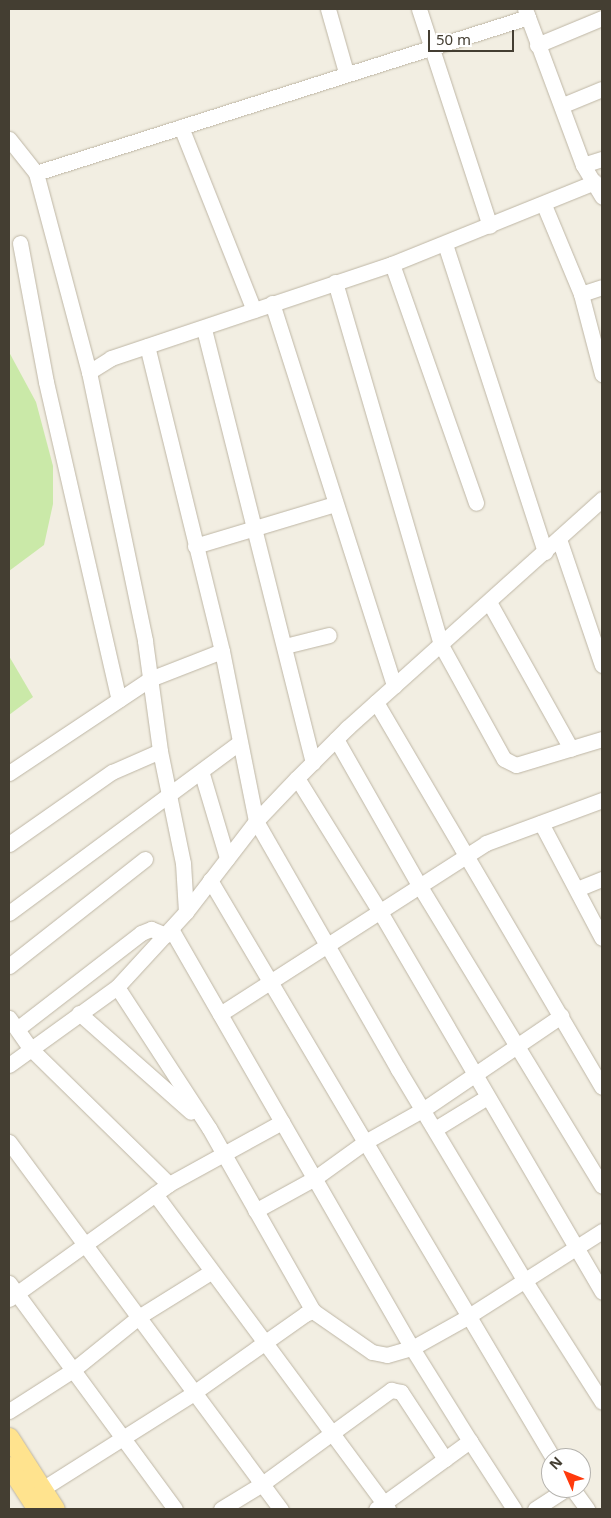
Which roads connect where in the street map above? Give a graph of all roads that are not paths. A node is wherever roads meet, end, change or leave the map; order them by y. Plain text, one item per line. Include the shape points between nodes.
1 (328, 9) edge
2 (418, 9) edge
3 (527, 13) edge
4 (602, 18) edge
5 (537, 45) junction
6 (430, 46) junction
7 (346, 72) junction
8 (602, 89) edge
9 (564, 105) junction
10 (181, 127) junction
11 (9, 139) edge
12 (602, 159) edge
13 (584, 165) junction
14 (36, 173) junction
15 (595, 182) junction
16 (602, 197) edge
17 (544, 205) junction
18 (490, 226) junction
19 (20, 243) dead end
20 (445, 244) junction
21 (392, 264) junction
22 (336, 282) junction
23 (602, 287) edge
24 (581, 294) junction
25 (272, 303) junction
26 (254, 310) junction
27 (204, 329) junction
28 (148, 346) junction
29 (89, 372) junction
30 (602, 374) edge
31 (602, 500) edge
32 (476, 503) dead end
33 (335, 504) junction
34 (255, 528) junction
35 (559, 539) junction
36 (195, 546) junction
37 (545, 552) junction
38 (489, 602) junction
39 (328, 635) dead end
40 (441, 645) junction
41 (285, 646) junction
42 (222, 651) junction
43 (602, 666) edge
44 (150, 679) junction
45 (394, 686) junction
46 (119, 700) junction
47 (376, 702) junction
48 (336, 739) junction
49 (602, 739) edge
50 (240, 742) junction
51 (571, 749) junction
52 (160, 751) junction
53 (313, 762) junction
54 (9, 773) edge
55 (202, 774) junction
56 (297, 778) junction
57 (169, 793) junction
58 (602, 800) edge
59 (256, 821) junction
60 (541, 823) junction
61 (9, 844) edge
62 (466, 856) junction
63 (227, 858) junction
64 (146, 859) dead end
65 (602, 879) edge
66 (210, 880) junction
67 (419, 885) junction
68 (577, 889) junction
69 (379, 910) junction
70 (186, 912) junction
71 (9, 913) edge
72 (168, 932) junction
73 (602, 938) edge
74 (325, 944) junction
75 (9, 966) edge
76 (270, 981) junction
77 (117, 987) junction
78 (79, 1014) junction
79 (220, 1014) junction
80 (560, 1016) junction
81 (13, 1023) edge
82 (516, 1044) junction
83 (30, 1049) junction
84 (9, 1065) edge
85 (473, 1073) junction
86 (602, 1087) edge
87 (487, 1097) junction
88 (424, 1109) junction
89 (282, 1122) junction
90 (209, 1128) junction
91 (435, 1129) junction
92 (365, 1142) junction
93 (9, 1143) edge
94 (222, 1154) junction
95 (315, 1178) junction
96 (169, 1184) junction
97 (602, 1186) edge
98 (155, 1194) junction
99 (255, 1210) junction
100 (602, 1232) edge
101 (84, 1243) junction
102 (576, 1248) junction
103 (211, 1272) junction
104 (525, 1280) junction
105 (11, 1292) edge
106 (602, 1292) edge
107 (313, 1311) junction
108 (140, 1316) junction
109 (467, 1317) junction
110 (262, 1343) junction
111 (412, 1348) junction
112 (74, 1370) junction
113 (192, 1394) junction
114 (602, 1402) edge
115 (9, 1411) edge
116 (332, 1435) junction
117 (122, 1436) junction
118 (9, 1437) edge
119 (470, 1442) junction
120 (547, 1448) edge
121 (445, 1459) junction
122 (9, 1466) edge
123 (262, 1484) junction
124 (42, 1489) junction
125 (552, 1498) edge
126 (579, 1498) edge
127 (383, 1508) edge
128 (37, 1509) edge
129 (55, 1509) edge
130 (175, 1509) edge
131 (221, 1509) edge
132 (280, 1509) edge
133 (514, 1509) edge
134 (535, 1509) edge
135 (586, 1509) edge

1 - 7 street
2 - 6 street
3 - 5 street
3 - 6 street
4 - 5 street
5 - 9 street
6 - 7 street
6 - 18 street
7 - 10 street
8 - 9 street
9 - 13 street
10 - 14 street
10 - 26 street
11 - 14 street
12 - 13 street
13 - 15 street
14 - 29 street
15 - 16 street
15 - 17 street
17 - 18 street
17 - 24 street
18 - 20 street
19 - 46 street via 46,382
20 - 21 street
20 - 37 street
21 - 22 street
21 - 32 street
22 - 25 street
22 - 40 street
23 - 24 street
24 - 30 street
25 - 26 street
25 - 33 street
26 - 27 street
27 - 28 street
27 - 34 street
28 - 29 street via 111,358
28 - 36 street
29 - 44 street via 145,641
31 - 35 street
33 - 34 street
33 - 45 street
34 - 36 street
34 - 41 street
35 - 37 street
35 - 43 street
36 - 42 street
37 - 38 street
38 - 40 street
38 - 51 street
39 - 41 street
40 - 45 street
40 - 51 street via 504,759 516,765
41 - 53 street
42 - 44 street
42 - 50 street
44 - 46 street
44 - 52 street
45 - 47 street
46 - 54 street
47 - 48 street
47 - 62 street
48 - 53 street
48 - 67 street
49 - 51 street
50 - 55 street
50 - 59 street
52 - 57 street
52 - 61 street via 112,772
53 - 56 street
55 - 57 street
55 - 63 street
56 - 59 street
56 - 69 street
57 - 70 street via 183,863
57 - 71 street
58 - 60 street
59 - 63 street
59 - 74 street
60 - 62 street via 486,843
60 - 68 street
62 - 67 street
62 - 80 street
63 - 66 street
64 - 75 street
65 - 68 street
66 - 70 street
66 - 76 street
67 - 69 street
67 - 82 street
68 - 73 street
69 - 74 street
69 - 85 street
70 - 72 street
72 - 77 street
72 - 79 street
72 - 81 street via 151,929 141,934
74 - 76 street
74 - 88 street
76 - 79 street
76 - 92 street
77 - 78 street
77 - 90 street
78 - 83 street
78 - 90 street
79 - 89 street
80 - 82 street
80 - 86 street
81 - 83 street
82 - 85 street
82 - 97 street
83 - 84 street
83 - 96 street
85 - 87 street
85 - 88 street
87 - 91 street
87 - 102 street
88 - 91 street
88 - 92 street
89 - 94 street
89 - 95 street
90 - 94 street
91 - 104 street
92 - 95 street
92 - 109 street
93 - 101 street
94 - 96 street
94 - 99 street
95 - 99 street
95 - 111 street
96 - 98 street
98 - 101 street
98 - 103 street
99 - 107 street
100 - 102 street
101 - 105 street
101 - 108 street
102 - 104 street
102 - 106 street
103 - 108 street
103 - 110 street
104 - 109 street
104 - 114 street
105 - 112 street
107 - 110 street
107 - 111 street via 372,1352 387,1355
108 - 112 street
108 - 113 street
109 - 111 street
109 - 120 street
110 - 113 street
110 - 116 street
111 - 119 street
112 - 115 street
112 - 117 street
113 - 117 street
113 - 123 street
116 - 121 street via 391,1390 400,1392
116 - 123 street
116 - 127 street
117 - 124 street
117 - 130 street
118 - 124 main road
119 - 121 street
119 - 133 street
121 - 127 street
122 - 128 main road
123 - 131 street
123 - 132 street
124 - 129 main road
125 - 134 street
126 - 135 street

